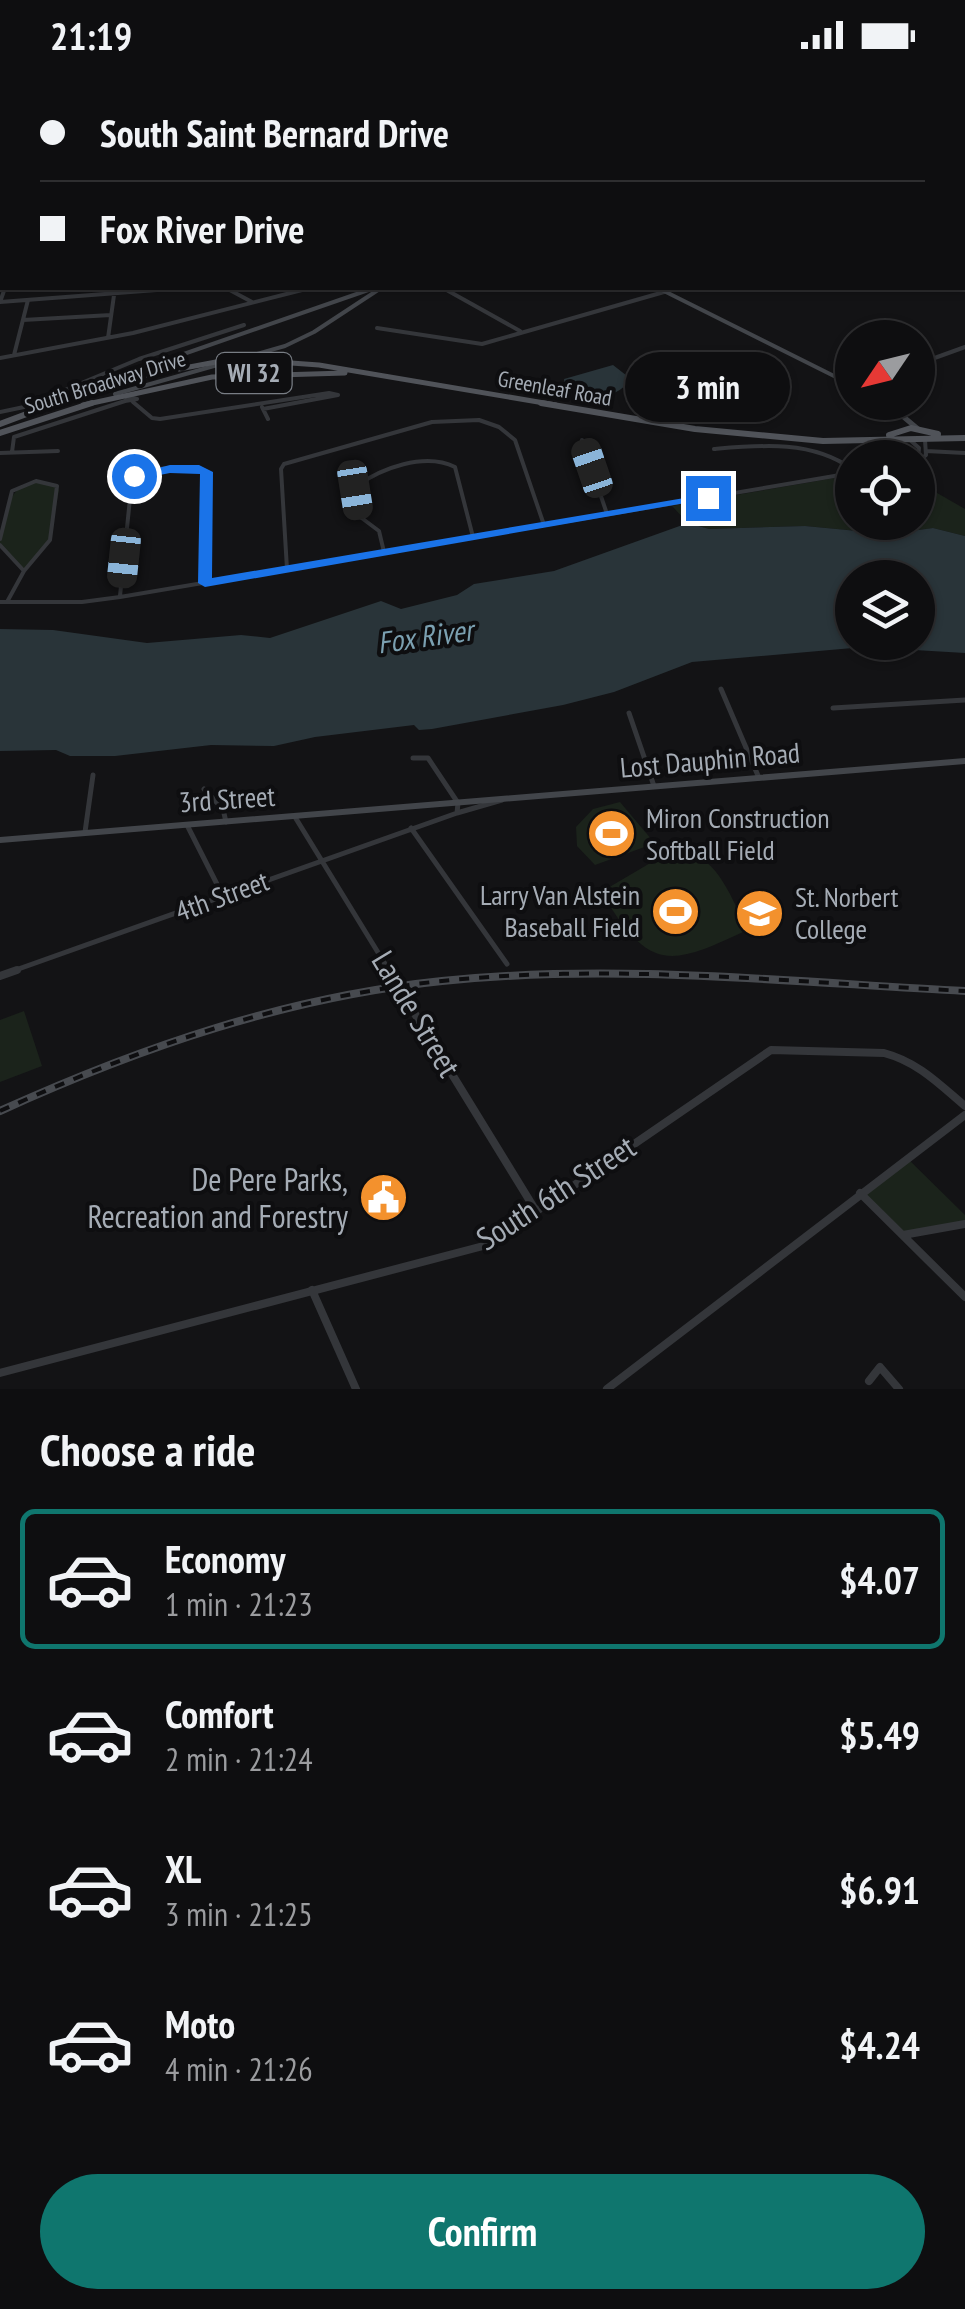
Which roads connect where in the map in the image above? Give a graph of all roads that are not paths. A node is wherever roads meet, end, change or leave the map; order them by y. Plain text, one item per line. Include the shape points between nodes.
1 (115, 290) edge
2 (163, 290) edge
3 (230, 290) edge
4 (302, 290) edge
5 (372, 290) edge
6 (375, 290) edge
7 (448, 290) edge
8 (669, 290) edge
9 (665, 291) junction
10 (114, 295) junction
11 (28, 300) junction
12 (0, 302) edge
13 (252, 302) junction
14 (111, 315) junction
15 (23, 320) junction
16 (244, 326) dead end
17 (378, 328) dead end
18 (523, 333) junction
19 (108, 338) junction
20 (965, 347) edge
21 (14, 355) junction
22 (0, 358) edge
23 (935, 358) edge
24 (835, 376) edge
25 (394, 378) junction
26 (78, 392) junction
27 (115, 394) junction
28 (262, 407) junction
29 (0, 412) edge
30 (268, 418) dead end
31 (904, 420) edge
32 (908, 420) edge
33 (0, 424) edge
34 (903, 430) junction
35 (0, 433) edge
36 (924, 435) junction
37 (965, 435) edge
38 (770, 436) junction
39 (582, 440) dead end
40 (908, 440) joint
41 (925, 440) edge
42 (835, 441) edge
43 (714, 449) dead end
44 (58, 451) dead end
45 (935, 451) edge
46 (12, 452) junction
47 (965, 453) edge
48 (0, 454) edge
49 (835, 456) edge
50 (835, 474) edge
51 (607, 514) junction
52 (544, 525) junction
53 (473, 537) junction
54 (0, 542) edge
55 (384, 552) junction
56 (286, 569) junction
57 (24, 571) junction
58 (205, 583) junction
59 (120, 598) junction
60 (4, 602) edge
61 (721, 689) dead end
62 (965, 700) edge
63 (833, 708) dead end
64 (629, 713) dead end
65 (412, 758) dead end
66 (965, 761) edge
67 (93, 776) dead end
68 (759, 778) junction
69 (655, 787) junction
70 (204, 789) dead end
71 (458, 808) junction
72 (295, 816) junction
73 (226, 822) junction
74 (187, 825) junction
75 (411, 828) junction
76 (85, 833) junction
77 (0, 840) edge
78 (322, 860) junction
79 (223, 896) junction
80 (507, 964) dead end
81 (0, 976) edge
82 (965, 1106) edge
83 (965, 1115) edge
84 (860, 1193) junction
85 (536, 1211) junction
86 (965, 1224) edge
87 (902, 1235) junction
88 (312, 1290) junction
89 (965, 1297) edge
90 (0, 1374) edge
91 (869, 1381) dead end
92 (356, 1389) edge
93 (607, 1389) edge
94 (900, 1389) edge

1 - 10 street
2 - 10 street
3 - 13 street
4 - 13 street
5 - 26 main road, South Broadway Drive
6 - 27 main road, South Broadway Drive via 284,346
7 - 18 street
8 - 9 street
9 - 18 street
9 - 24 main road
10 - 11 street
10 - 14 street
11 - 12 street
11 - 15 street
13 - 19 street
14 - 15 street
14 - 19 street
15 - 21 street
16 - 29 street
17 - 18 street via 476,344
19 - 21 street
20 - 23 street
21 - 22 street
25 - 26 main road, WI 32, bridge via 308,363 216,362
25 - 27 main road, WI 32 via 259,372
25 - 38 main road, Greenleaf Road / WI 32
26 - 33 main road, WI 32
27 - 35 main road, South Broadway Drive / WI 32
28 - 28 street via 329,393 338,396
28 - 30 street
28 - 46 street via 160,419 124,401 14,437
31 - 34 main road
32 - 36 main road
34 - 36 main road, WI 32
34 - 38 main road, Greenleaf Road / WI 32 via 856,438
34 - 40 main road
36 - 37 main road, WI 32
36 - 40 main road, WI 32
36 - 41 street
38 - 42 main road, Greenleaf Road / WI 32
39 - 51 street
43 - 49 street
44 - 46 street
45 - 47 street
46 - 48 street
50 - 51 street
51 - 52 street
52 - 53 street
52 - 56 street via 515,440 492,424 438,420 281,469
53 - 55 street
53 - 55 street via 454,465 436,459 356,487 359,516 379,531
54 - 57 street
54 - 57 street via 12,491 32,482 57,486 50,540
55 - 56 street
56 - 58 street
57 - 60 street
58 - 59 street
58 - 59 street via 207,474 199,468 146,472 132,479
59 - 60 street
61 - 68 street
62 - 63 street
64 - 69 street
65 - 71 street via 428,758
66 - 68 main road, Lost Dauphin Road
67 - 76 street
68 - 69 main road, Lost Dauphin Road
69 - 71 main road, Lost Dauphin Road
70 - 73 street
71 - 72 main road, 3rd Street
71 - 75 street, 4th Street
72 - 73 main road, 3rd Street
72 - 78 street, Lande Street
73 - 74 main road, 3rd Street
74 - 76 main road, 3rd Street
74 - 79 street
75 - 78 street, 4th Street
75 - 80 street
76 - 77 main road, 3rd Street
78 - 79 street, 4th Street
78 - 85 street, Lande Street
79 - 81 street, 4th Street
82 - 85 street, South 6th Street via 902,1058 772,1050
83 - 84 street
84 - 87 street
84 - 93 street
85 - 88 street, South 6th Street via 488,1245
86 - 87 street
87 - 89 street
88 - 90 street, South 6th Street
88 - 92 street
91 - 94 street via 880,1367

